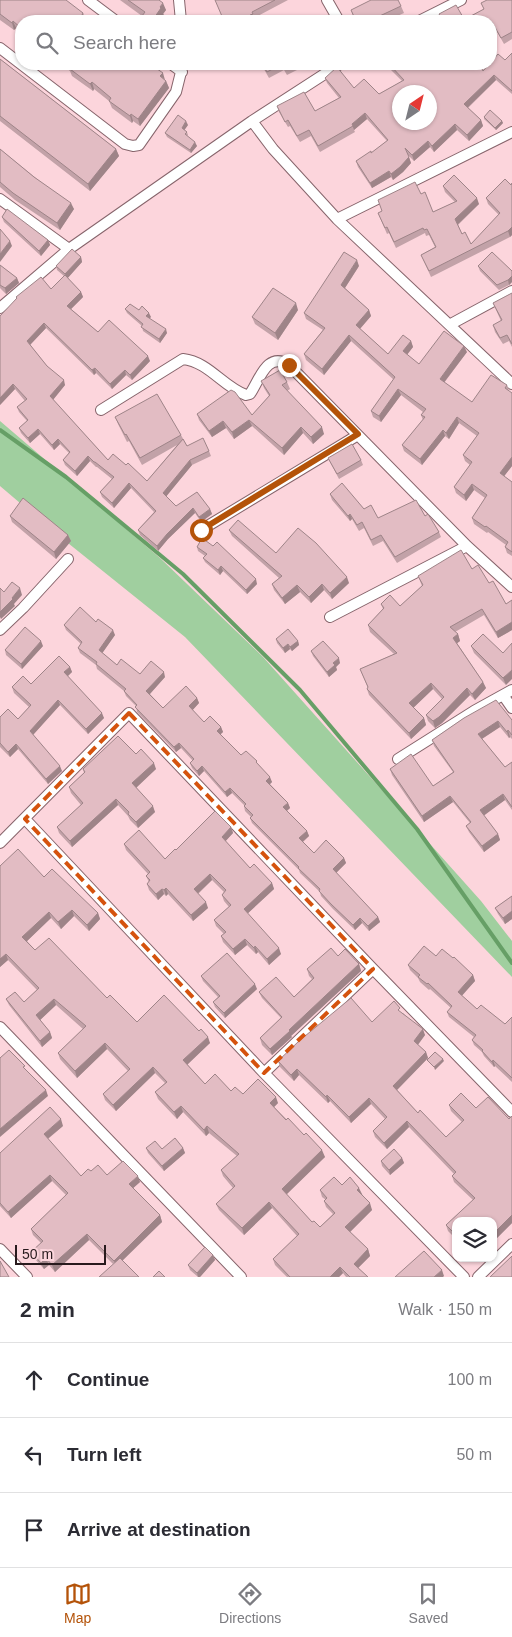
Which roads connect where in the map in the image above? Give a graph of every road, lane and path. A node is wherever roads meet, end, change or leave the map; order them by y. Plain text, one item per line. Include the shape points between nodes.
1 (88, 0) edge
2 (179, 0) edge
3 (328, 0) edge
4 (461, 0) edge
5 (108, 15) edge
6 (180, 15) edge
7 (336, 15) edge
8 (431, 15) edge
9 (0, 48) edge
10 (15, 60) edge
11 (29, 70) edge
12 (182, 70) edge
13 (331, 70) edge
14 (252, 121) junction
15 (512, 132) edge
16 (0, 199) edge
17 (338, 219) junction
18 (69, 249) junction
19 (512, 292) edge
20 (0, 308) edge
21 (451, 324) junction
22 (512, 384) edge
23 (101, 410) dead end
24 (358, 434) junction
25 (201, 530) dead end
26 (467, 546) junction
27 (68, 558) dead end
28 (512, 588) edge
29 (330, 617) dead end
30 (0, 630) edge
31 (507, 692) edge
32 (512, 708) edge
33 (398, 759) dead end
34 (25, 819) junction
35 (0, 843) edge
36 (373, 969) junction
37 (0, 1027) edge
38 (264, 1073) junction
39 (512, 1112) edge
40 (512, 1244) edge
41 (0, 1249) edge
42 (27, 1277) edge
43 (241, 1277) edge
44 (464, 1277) edge
45 (478, 1277) edge

1 - 5 street
2 - 6 street
3 - 7 street
4 - 8 street
9 - 10 street
11 - 12 street via 125,144 133,146 139,145 176,92
13 - 14 street
14 - 17 street via 273,149
14 - 18 street
15 - 17 street
16 - 18 street
17 - 21 street
18 - 20 street
19 - 21 street
21 - 22 street
23 - 24 street via 183,360 193,361 209,370 240,393 250,394 275,360 289,365
24 - 25 street
24 - 26 street
26 - 28 street
26 - 29 street
27 - 30 street
31 - 32 street
31 - 33 street
34 - 35 street
34 - 36 street via 129,713
34 - 38 street
36 - 38 street
36 - 39 street
37 - 43 street
38 - 44 street
40 - 45 street
41 - 42 street

